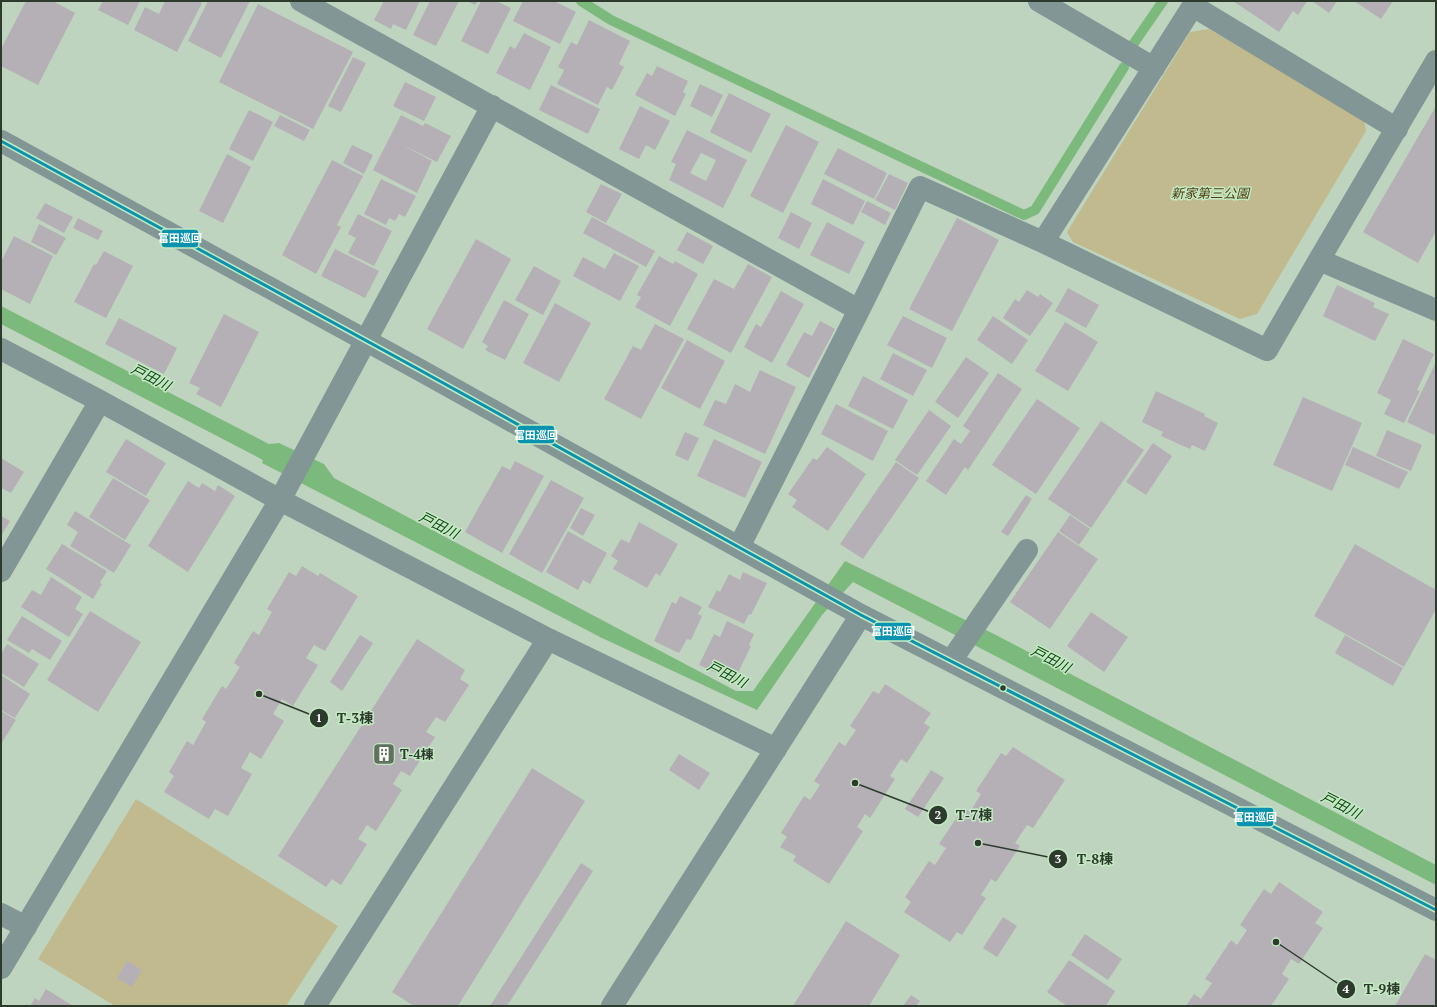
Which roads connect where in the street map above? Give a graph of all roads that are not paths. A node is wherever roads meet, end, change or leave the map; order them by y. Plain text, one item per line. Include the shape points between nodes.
1 (301, 1) edge
2 (1039, 1) edge
3 (1194, 4) edge
4 (1436, 61) edge
5 (1154, 68) junction
6 (492, 106) junction
7 (1397, 129) junction
8 (1, 141) edge
9 (1043, 242) junction
10 (1319, 260) junction
11 (859, 310) junction
12 (1436, 310) edge
13 (366, 340) junction
14 (1, 349) edge
15 (100, 401) junction
16 (280, 500) junction
17 (740, 547) junction
18 (1027, 550) dead end
19 (1, 571) edge
20 (855, 612) junction
21 (548, 639) junction
22 (951, 661) junction
23 (776, 749) junction
24 (1436, 910) edge
25 (1, 914) edge
26 (26, 927) junction
27 (1, 968) edge
28 (316, 1006) edge
29 (612, 1006) edge

1 - 6 street
2 - 5 street
3 - 5 street
3 - 7 street
4 - 7 street
5 - 9 street
6 - 11 street
6 - 13 street
7 - 10 street
8 - 13 street
9 - 10 street via 1268,350
9 - 11 street via 920,187
10 - 12 street
11 - 17 street
13 - 16 street
13 - 17 street
14 - 15 street
15 - 16 street
15 - 19 street
16 - 21 street
16 - 26 street
17 - 20 street
18 - 22 street
20 - 22 street
20 - 23 street
21 - 23 street
21 - 28 street
22 - 24 street
23 - 29 street
25 - 26 street
26 - 27 street

